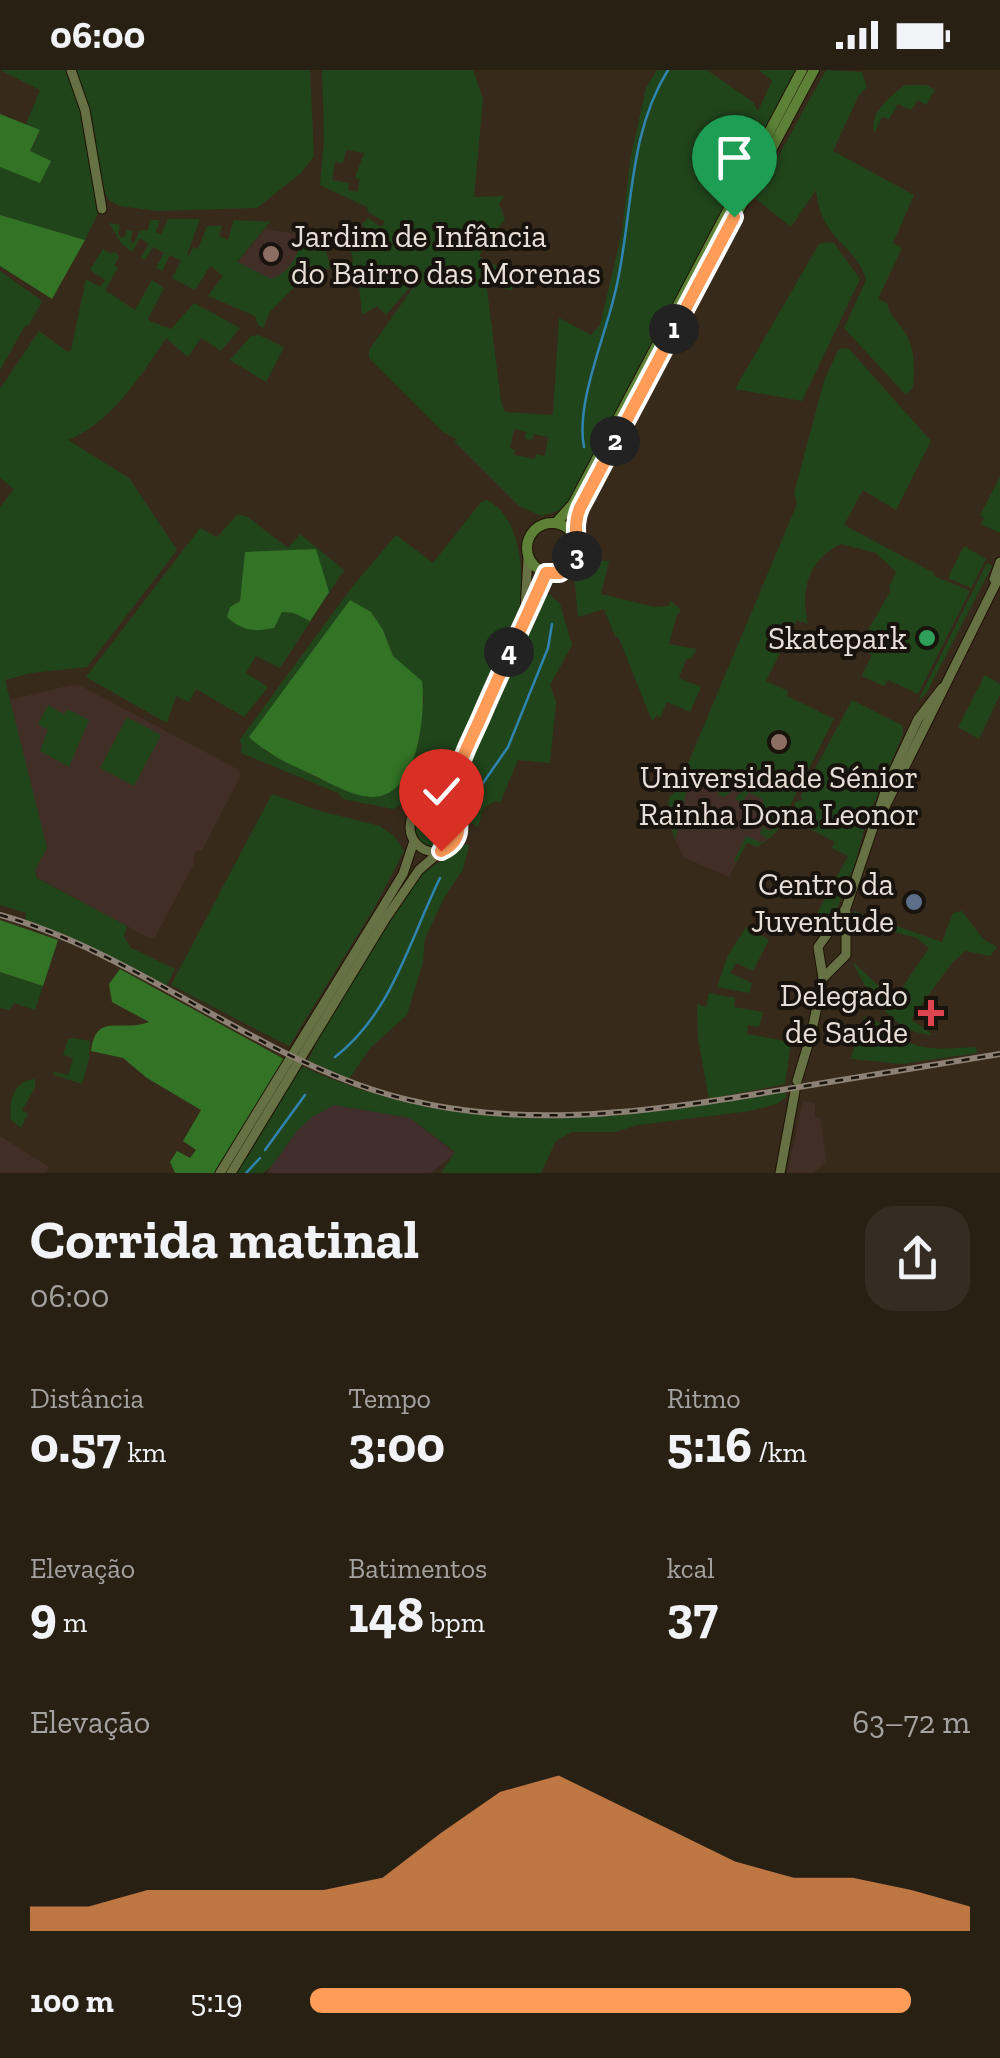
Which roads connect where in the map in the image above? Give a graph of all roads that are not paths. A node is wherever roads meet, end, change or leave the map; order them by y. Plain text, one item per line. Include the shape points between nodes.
1 (71, 70) edge
2 (802, 70) edge
3 (814, 70) edge
4 (102, 209) dead end
5 (556, 523) junction
6 (573, 534) junction
7 (528, 558) junction
8 (1000, 562) edge
9 (546, 573) junction
10 (1000, 575) edge
11 (990, 591) junction
12 (525, 614) junction
13 (458, 771) junction
14 (429, 802) junction
15 (455, 812) junction
16 (414, 841) junction
17 (441, 851) junction
18 (846, 908) junction
19 (828, 937) junction
20 (846, 946) junction
21 (820, 959) junction
22 (833, 966) junction
23 (823, 978) junction
24 (220, 1173) edge
25 (231, 1173) edge
26 (780, 1173) edge

1 - 4 main road
2 - 5 main road via 580,492
3 - 6 main road via 580,508
5 - 6 main road
5 - 7 main road via 531,534
6 - 9 main road via 574,562 560,573
7 - 9 main road
7 - 12 main road
8 - 11 main road
9 - 12 main road
10 - 11 main road
11 - 18 main road via 869,834
12 - 13 main road
13 - 14 main road
13 - 15 main road
14 - 15 main road
14 - 16 main road via 411,818
15 - 17 main road via 458,836
16 - 17 main road
16 - 24 main road via 403,874
17 - 25 main road via 386,918
18 - 19 main road
18 - 20 main road
19 - 20 main road
19 - 21 main road via 818,947
20 - 22 main road via 844,959
21 - 22 main road
21 - 23 main road
22 - 23 main road
23 - 26 main road

